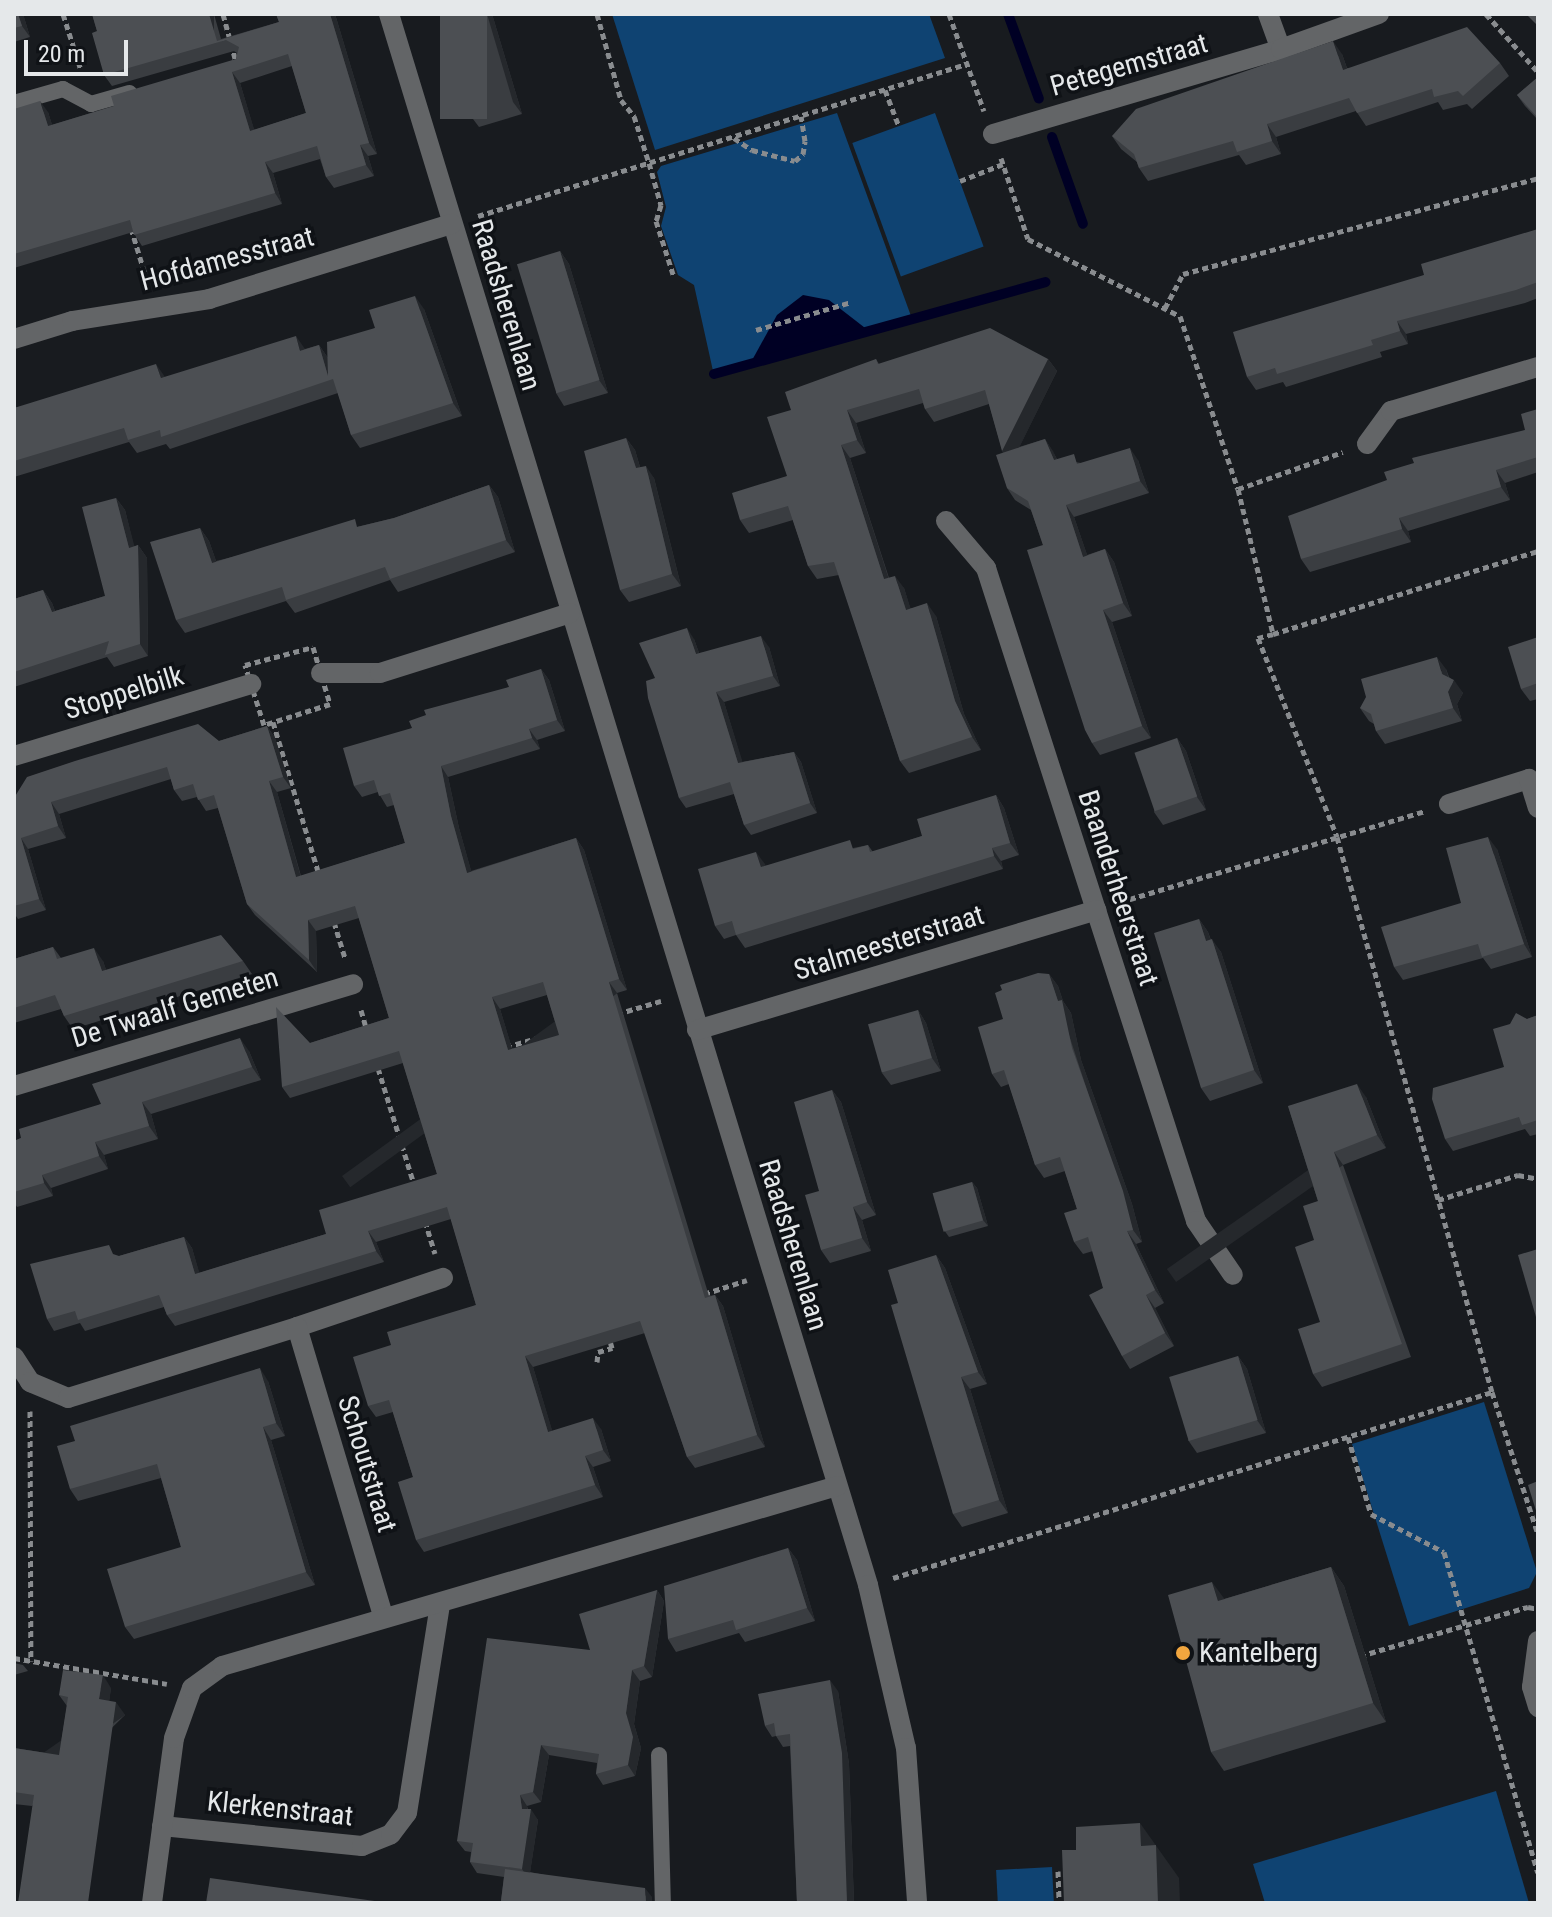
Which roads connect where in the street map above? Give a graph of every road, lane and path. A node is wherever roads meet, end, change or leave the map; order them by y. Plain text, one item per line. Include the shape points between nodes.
1 (63, 14) edge
2 (223, 14) edge
3 (389, 14) edge
4 (597, 14) edge
5 (949, 14) edge
6 (1268, 14) edge
7 (1379, 14) edge
8 (1486, 14) edge
9 (1281, 49) junction
10 (236, 62) edge
11 (966, 64) junction
12 (1538, 72) edge
13 (152, 87) edge
14 (885, 90) junction
15 (14, 103) edge
16 (91, 104) junction
17 (801, 116) junction
18 (899, 126) dead end
19 (993, 134) junction
20 (733, 137) junction
21 (649, 163) junction
22 (1003, 164) junction
23 (1538, 178) edge
24 (960, 181) dead end
25 (128, 221) edge
26 (452, 224) junction
27 (674, 277) dead end
28 (851, 302) dead end
29 (1165, 308) junction
30 (156, 309) junction
31 (756, 330) dead end
32 (14, 339) edge
33 (1538, 367) edge
34 (1367, 444) joint
35 (1238, 489) junction
36 (946, 521) dead end
37 (1538, 551) edge
38 (570, 613) junction
39 (1273, 634) junction
40 (321, 673) junction
41 (251, 684) junction
42 (14, 756) edge
43 (1534, 778) edge
44 (1449, 804) joint
45 (1538, 808) edge
46 (1337, 837) junction
47 (1096, 910) junction
48 (353, 984) dead end
49 (687, 993) junction
50 (612, 1016) edge
51 (567, 1029) edge
52 (697, 1030) junction
53 (492, 1051) edge
54 (14, 1086) edge
55 (1538, 1179) edge
56 (1438, 1200) junction
57 (772, 1272) junction
58 (1233, 1275) dead end
59 (443, 1278) dead end
60 (697, 1297) edge
61 (606, 1326) edge
62 (297, 1327) junction
63 (14, 1357) edge
64 (597, 1362) dead end
65 (30, 1382) junction
66 (1492, 1392) junction
67 (1348, 1437) junction
68 (837, 1486) junction
69 (1538, 1534) edge
70 (868, 1585) junction
71 (440, 1604) junction
72 (1538, 1609) edge
73 (383, 1616) junction
74 (1465, 1626) junction
75 (1538, 1641) edge
76 (1355, 1657) edge
77 (14, 1658) edge
78 (31, 1661) junction
79 (192, 1688) junction
80 (1538, 1707) edge
81 (659, 1755) dead end
82 (162, 1826) junction
83 (1058, 1871) dead end
84 (1538, 1873) edge
85 (152, 1903) edge
86 (663, 1903) edge
87 (917, 1903) edge
88 (1059, 1903) edge

1 - 16 path
2 - 10 path
3 - 26 street, Raadsherenlaan
4 - 21 path via 621,100 634,116
5 - 11 path
6 - 9 street
7 - 9 street, Petegemstraat
8 - 12 path
9 - 19 street, Petegemstraat
11 - 14 path
11 - 19 path
13 - 16 lane
14 - 17 path
14 - 18 path
15 - 16 lane via 63,89
17 - 20 path
17 - 20 path via 803,154 795,161 752,150
19 - 22 path
20 - 21 path
21 - 26 path
21 - 27 path via 661,205 656,221
22 - 24 path
22 - 29 path via 1028,239
23 - 29 path via 1183,274
25 - 30 path
26 - 30 street, Hofdamesstraat via 209,299
26 - 38 street, Raadsherenlaan
28 - 31 path
29 - 35 path via 1180,316
30 - 32 street, Hofdamesstraat via 72,321
33 - 34 street via 1391,411
34 - 35 path
35 - 39 path
36 - 47 street, Baanderheerstraat via 986,568
37 - 39 path
38 - 40 street via 380,673
38 - 49 street, Raadsherenlaan
39 - 46 path via 1258,638
40 - 41 path via 313,647 245,665
40 - 41 path via 330,704 264,725
41 - 42 street, Stoppelbilk
43 - 44 street
43 - 45 street
44 - 46 path
46 - 47 path
46 - 56 path
47 - 52 street, Stalmeesterstraat
47 - 58 street, Baanderheerstraat via 1196,1221
48 - 54 street, De Twaalf Gemeten
49 - 50 path
49 - 52 street, Raadsherenlaan
51 - 53 path
52 - 57 street, Raadsherenlaan
55 - 56 path via 1518,1175
56 - 66 path
57 - 60 path
57 - 68 street, Raadsherenlaan
59 - 62 street
61 - 64 path via 612,1348 598,1352
62 - 65 street via 68,1398
62 - 73 street, Schoutstraat
63 - 65 street
65 - 78 path
66 - 67 path
66 - 69 path
67 - 70 path
67 - 74 path via 1371,1514 1444,1552
68 - 70 street, Raadsherenlaan
68 - 71 street
70 - 87 street, Raadsherenlaan via 906,1748
71 - 73 street
71 - 82 street, Klerkenstraat via 407,1813 391,1834 362,1846
72 - 74 path via 1528,1607
73 - 79 street via 222,1666
74 - 76 path
74 - 84 path
75 - 80 street via 1532,1687
77 - 78 path
78 - 79 path
79 - 82 street, Klerkenstraat via 174,1738
81 - 86 lane
82 - 85 street, Klerkenstraat
83 - 88 path

